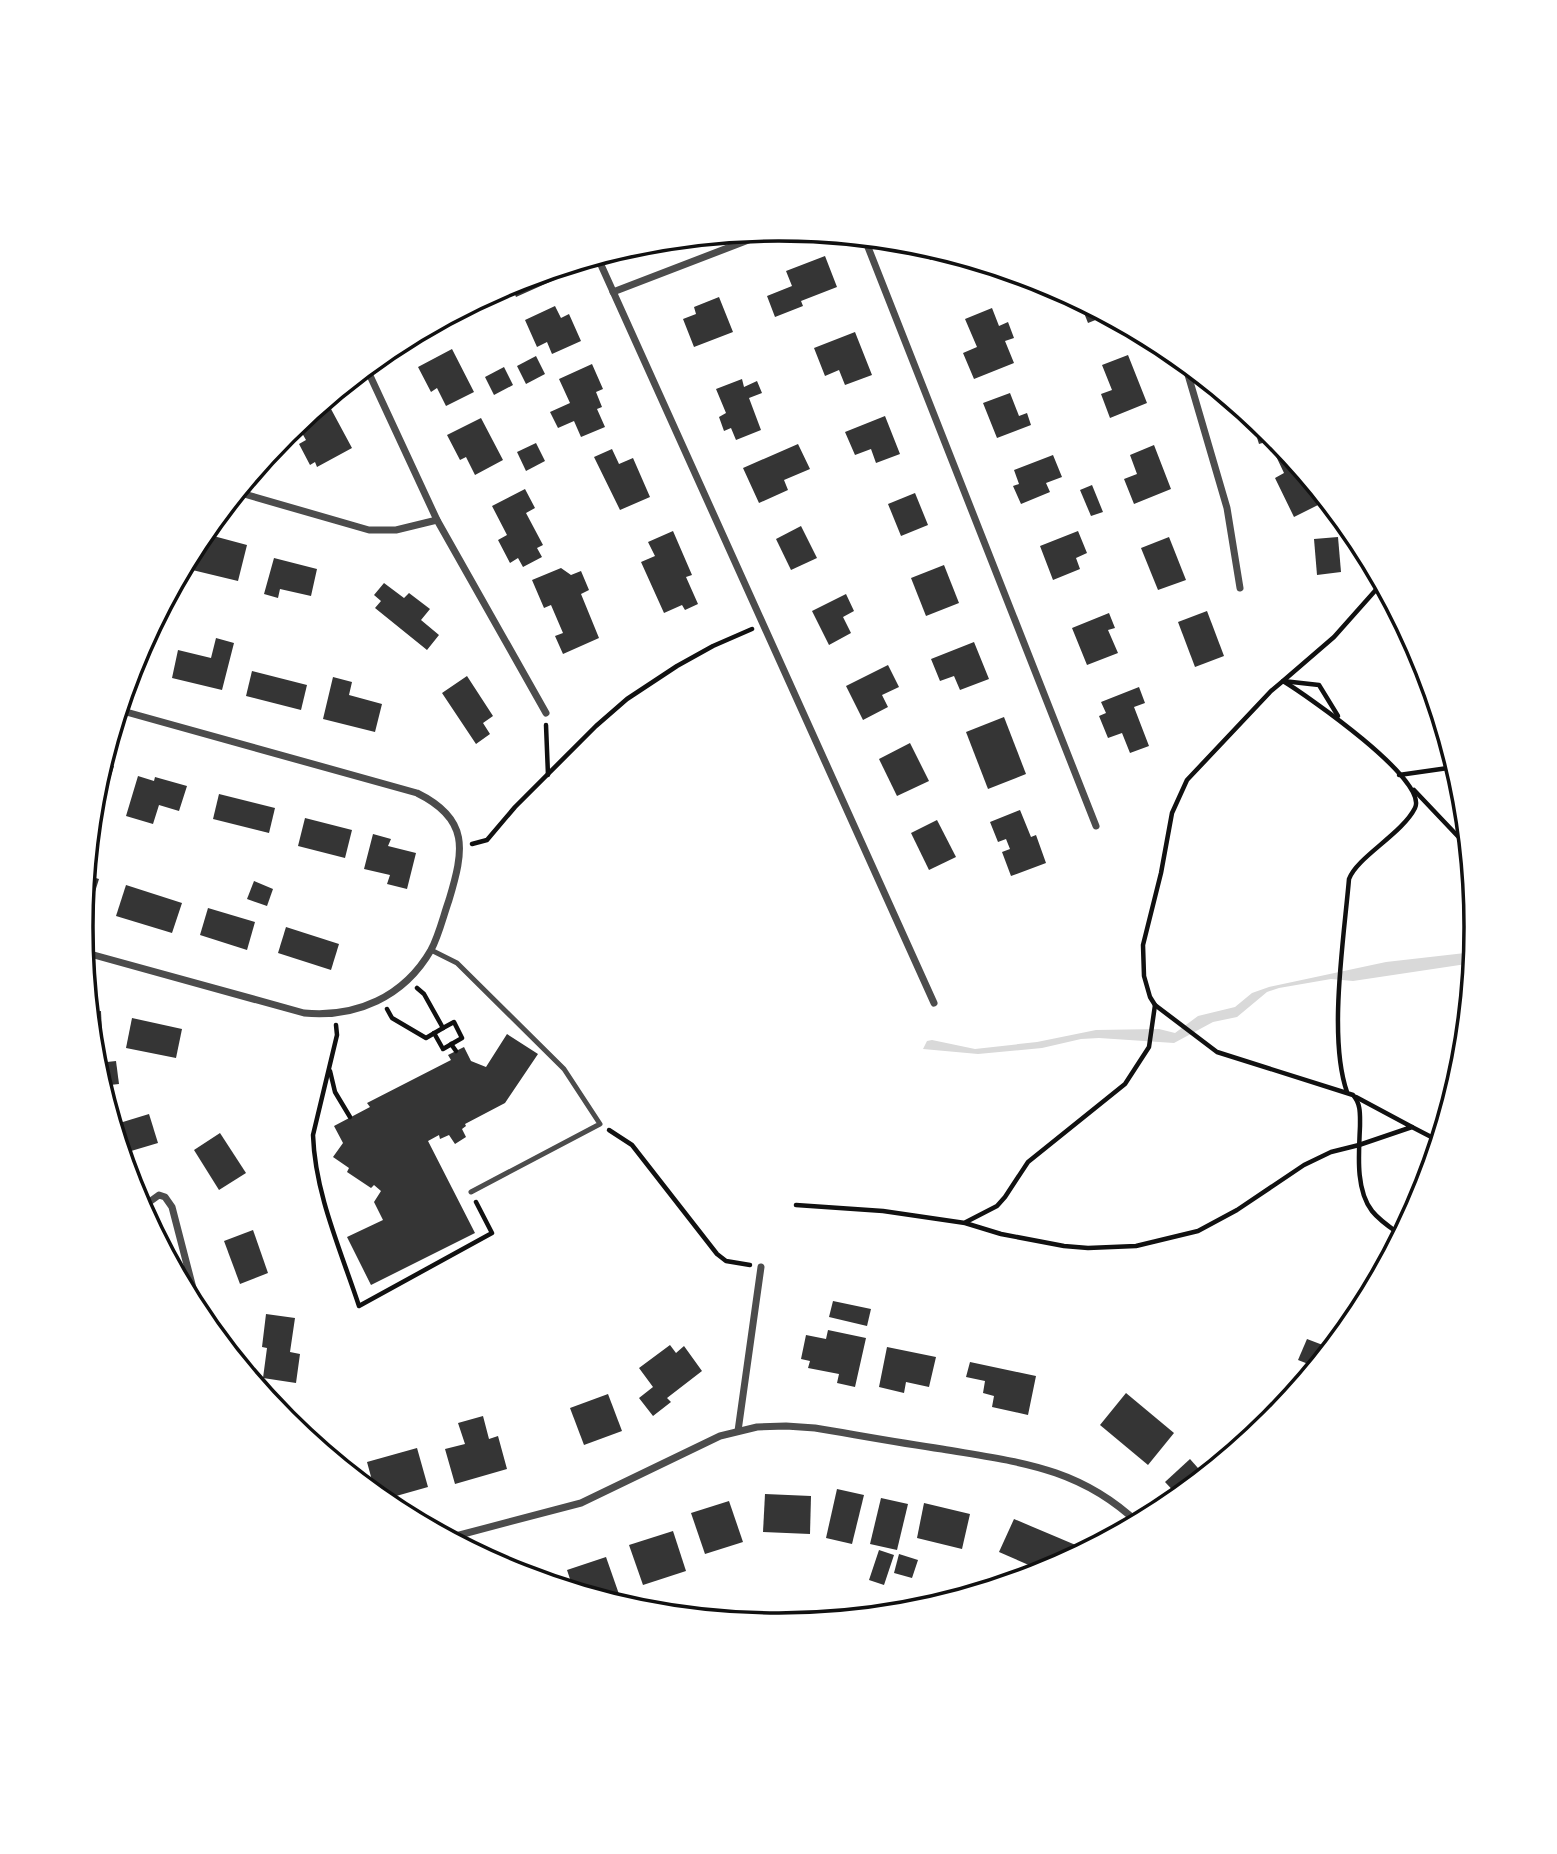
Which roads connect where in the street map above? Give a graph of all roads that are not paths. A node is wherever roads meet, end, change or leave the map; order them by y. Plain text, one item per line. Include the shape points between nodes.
1 (741, 243) edge
2 (868, 247) edge
3 (601, 265) edge
4 (613, 292) junction
5 (370, 376) edge
6 (1189, 378) edge
7 (247, 495) edge
8 (437, 520) junction
9 (1240, 588) dead end
10 (127, 713) edge
11 (546, 713) road end
12 (1096, 826) dead end
13 (431, 950) junction
14 (94, 955) edge
15 (934, 1003) dead end
16 (471, 1192) road end
17 (150, 1201) edge
18 (761, 1267) road end
19 (192, 1282) edge
20 (738, 1431) junction
21 (1130, 1515) edge
22 (461, 1535) edge

1 - 4 street
2 - 12 street
3 - 4 street
4 - 15 street
5 - 8 street
6 - 9 street via 1227,508
7 - 8 street via 369,530 396,530
8 - 11 street
10 - 13 street via 417,793 446,811 461,846 455,880
13 - 14 street via 408,980 381,1000 336,1014 304,1013
13 - 16 lane via 457,963 564,1069 600,1124
17 - 19 street via 159,1195 172,1207
18 - 20 street
20 - 21 street via 815,1428 1032,1465 1071,1477
20 - 22 street via 700,1444 580,1503

